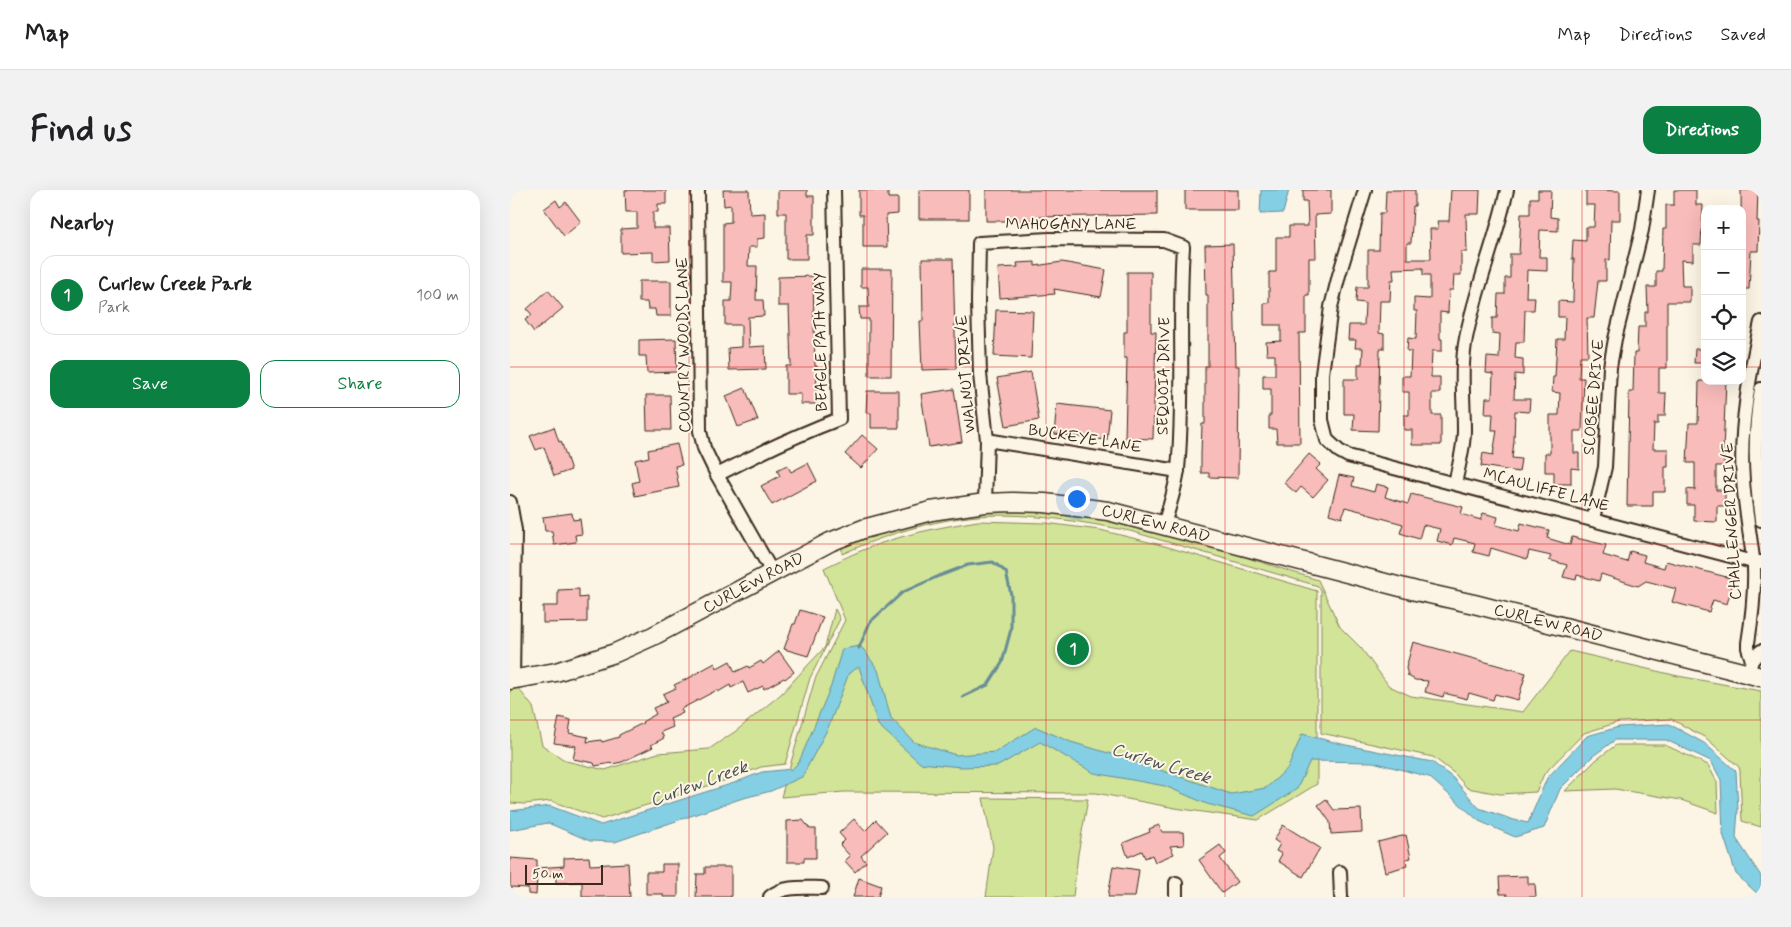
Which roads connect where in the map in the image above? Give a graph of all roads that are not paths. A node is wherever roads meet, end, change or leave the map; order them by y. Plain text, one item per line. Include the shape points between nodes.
1 (698, 190) edge
2 (834, 190) edge
3 (1365, 190) edge
4 (1507, 190) edge
5 (1648, 190) edge
6 (1164, 240) joint
7 (979, 242) joint
8 (1761, 325) edge
9 (1761, 389) edge
10 (1752, 406) junction
11 (987, 440) junction
12 (1178, 471) junction
13 (717, 475) junction
14 (1749, 481) junction
15 (1455, 483) junction
16 (510, 502) edge
17 (985, 503) junction
18 (1593, 519) junction
19 (1761, 520) edge
20 (1164, 524) junction
21 (1757, 562) edge
22 (772, 572) junction
23 (1756, 666) edge
24 (512, 680) edge
25 (1340, 872) dead end
26 (1176, 883) dead end
27 (822, 888) dead end
28 (773, 895) edge
29 (1176, 897) edge
30 (1341, 897) edge

1 - 13 street, COUNTRY WOODS LANE via 700,431
2 - 13 street, BEAGLE PATH WAY via 839,419
3 - 15 street, MCAULIFFE LANE via 1331,307 1322,374 1322,420 1327,440 1348,456
4 - 15 street via 1466,338 1462,391 1464,439
5 - 18 street, SCOBEE DRIVE via 1642,230 1610,367 1605,467
6 - 7 street, MAHOGANY LANE
6 - 12 street, SEQUOIA DRIVE via 1183,247
7 - 11 street, WALNUT DRIVE via 980,374
8 - 10 street, CHALLENGER DRIVE
9 - 10 street, CHALLENGER DRIVE
10 - 14 street, CHALLENGER DRIVE via 1756,419
11 - 12 street, BUCKEYE LANE
11 - 17 street, WALNUT DRIVE
12 - 20 street, SEQUOIA DRIVE
13 - 22 street, COUNTRY WOODS LANE
14 - 19 street, CHALLENGER DRIVE
14 - 21 street, CHALLENGER DRIVE
15 - 18 street, MCAULIFFE LANE
16 - 24 street via 515,530
17 - 20 main road, CURLEW ROAD via 1076,506
17 - 22 main road, CURLEW ROAD via 931,510 863,529
18 - 21 street, MCAULIFFE LANE
20 - 23 main road, CURLEW ROAD via 1416,591
21 - 23 street, CHALLENGER DRIVE via 1748,648
22 - 24 main road, CURLEW ROAD via 615,653 556,672
25 - 30 street
26 - 29 street
27 - 28 street via 792,889

